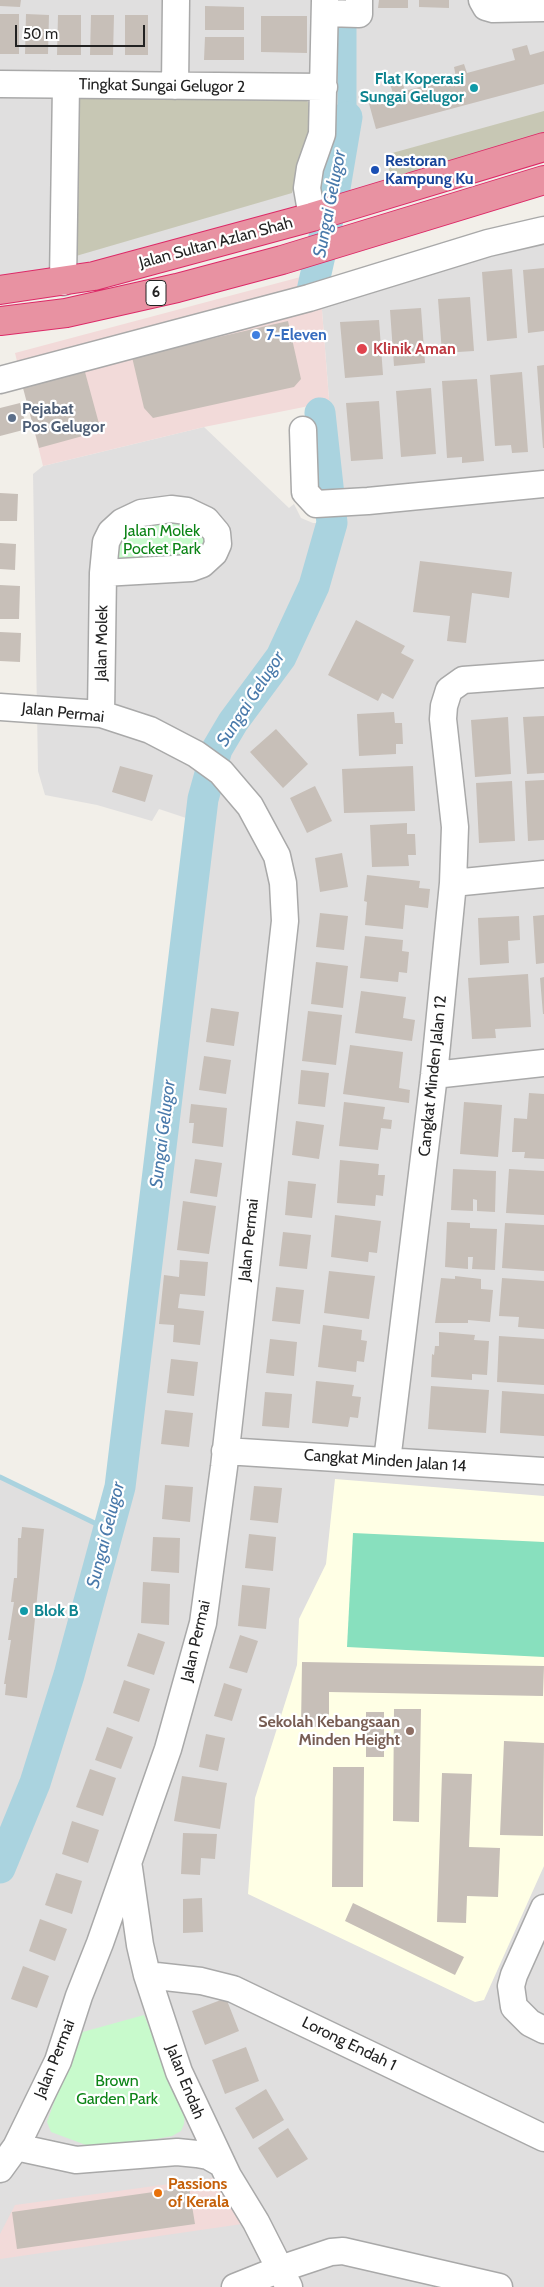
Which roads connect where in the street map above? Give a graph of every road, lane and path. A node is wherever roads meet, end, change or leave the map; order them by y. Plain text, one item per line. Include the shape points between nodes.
1 (176, 0) edge
2 (359, 0) edge
3 (482, 0) edge
4 (325, 7) edge
5 (544, 8) edge
6 (0, 84) edge
7 (66, 85) junction
8 (175, 86) junction
9 (324, 87) junction
10 (544, 147) edge
11 (544, 180) edge
12 (312, 217) junction
13 (544, 230) edge
14 (63, 282) junction
15 (0, 290) edge
16 (0, 321) edge
17 (0, 380) edge
18 (303, 430) dead end
19 (544, 484) edge
20 (103, 573) dead end
21 (544, 674) edge
22 (0, 707) edge
23 (101, 714) junction
24 (544, 874) edge
25 (453, 882) junction
26 (544, 1063) edge
27 (434, 1075) junction
28 (225, 1451) junction
29 (388, 1461) junction
30 (544, 1471) edge
31 (128, 1860) junction
32 (544, 1908) edge
33 (100, 1943) junction
34 (140, 1945) junction
35 (147, 1975) junction
36 (544, 2030) edge
37 (201, 2121) junction
38 (544, 2138) edge
39 (16, 2146) junction
40 (177, 2152) junction
41 (222, 2164) junction
42 (0, 2169) edge
43 (284, 2278) edge
44 (235, 2287) edge
45 (499, 2287) edge

1 - 8 street
2 - 4 street via 359,14
3 - 5 street via 486,7 493,9
4 - 9 street
6 - 7 street, Tingkat Sungai Gelugor 2
7 - 8 street, Tingkat Sungai Gelugor 2
7 - 14 street
8 - 9 street, Tingkat Sungai Gelugor 2
9 - 12 street via 322,134 307,188
10 - 12 highway, Jalan Sultan Azlan Shah / 6
11 - 16 highway, Jalan Sultan Azlan Shah / 6 via 177,288 66,313
12 - 14 highway, Jalan Sultan Azlan Shah / 6
13 - 17 street via 488,243 309,298
14 - 15 highway, Jalan Sultan Azlan Shah / 6
18 - 19 street via 305,492 316,504
20 - 23 street, Jalan Molek
21 - 25 street, Cangkat Minden Jalan 12 via 464,680 449,690 443,719 455,827
22 - 23 street, Jalan Permai
23 - 28 street, Jalan Permai via 150,730 196,754 221,772 250,806 277,856 283,883 285,921
24 - 25 street
25 - 27 street, Cangkat Minden Jalan 12
26 - 27 street
27 - 29 street, Cangkat Minden Jalan 12
28 - 29 street, Cangkat Minden Jalan 14
28 - 31 street, Jalan Permai via 203,1623 168,1749
29 - 30 street, Cangkat Minden Jalan 14
31 - 33 street, Jalan Permai
31 - 34 street, Jalan Endah
32 - 36 street via 511,1986 514,2007 530,2023
33 - 34 street via 122,1935
33 - 39 street, Jalan Permai via 58,2061
34 - 35 street, Jalan Endah
35 - 37 street, Jalan Endah via 179,2072
35 - 38 street, Lorong Endah 1 via 201,1981 233,1989
37 - 40 street via 195,2136
37 - 41 street, Jalan Endah
39 - 40 street via 76,2160
39 - 42 street, Jalan Permai
40 - 41 street via 208,2156
41 - 43 street, Jalan Endah
43 - 44 street
43 - 45 street via 332,2252 343,2251

